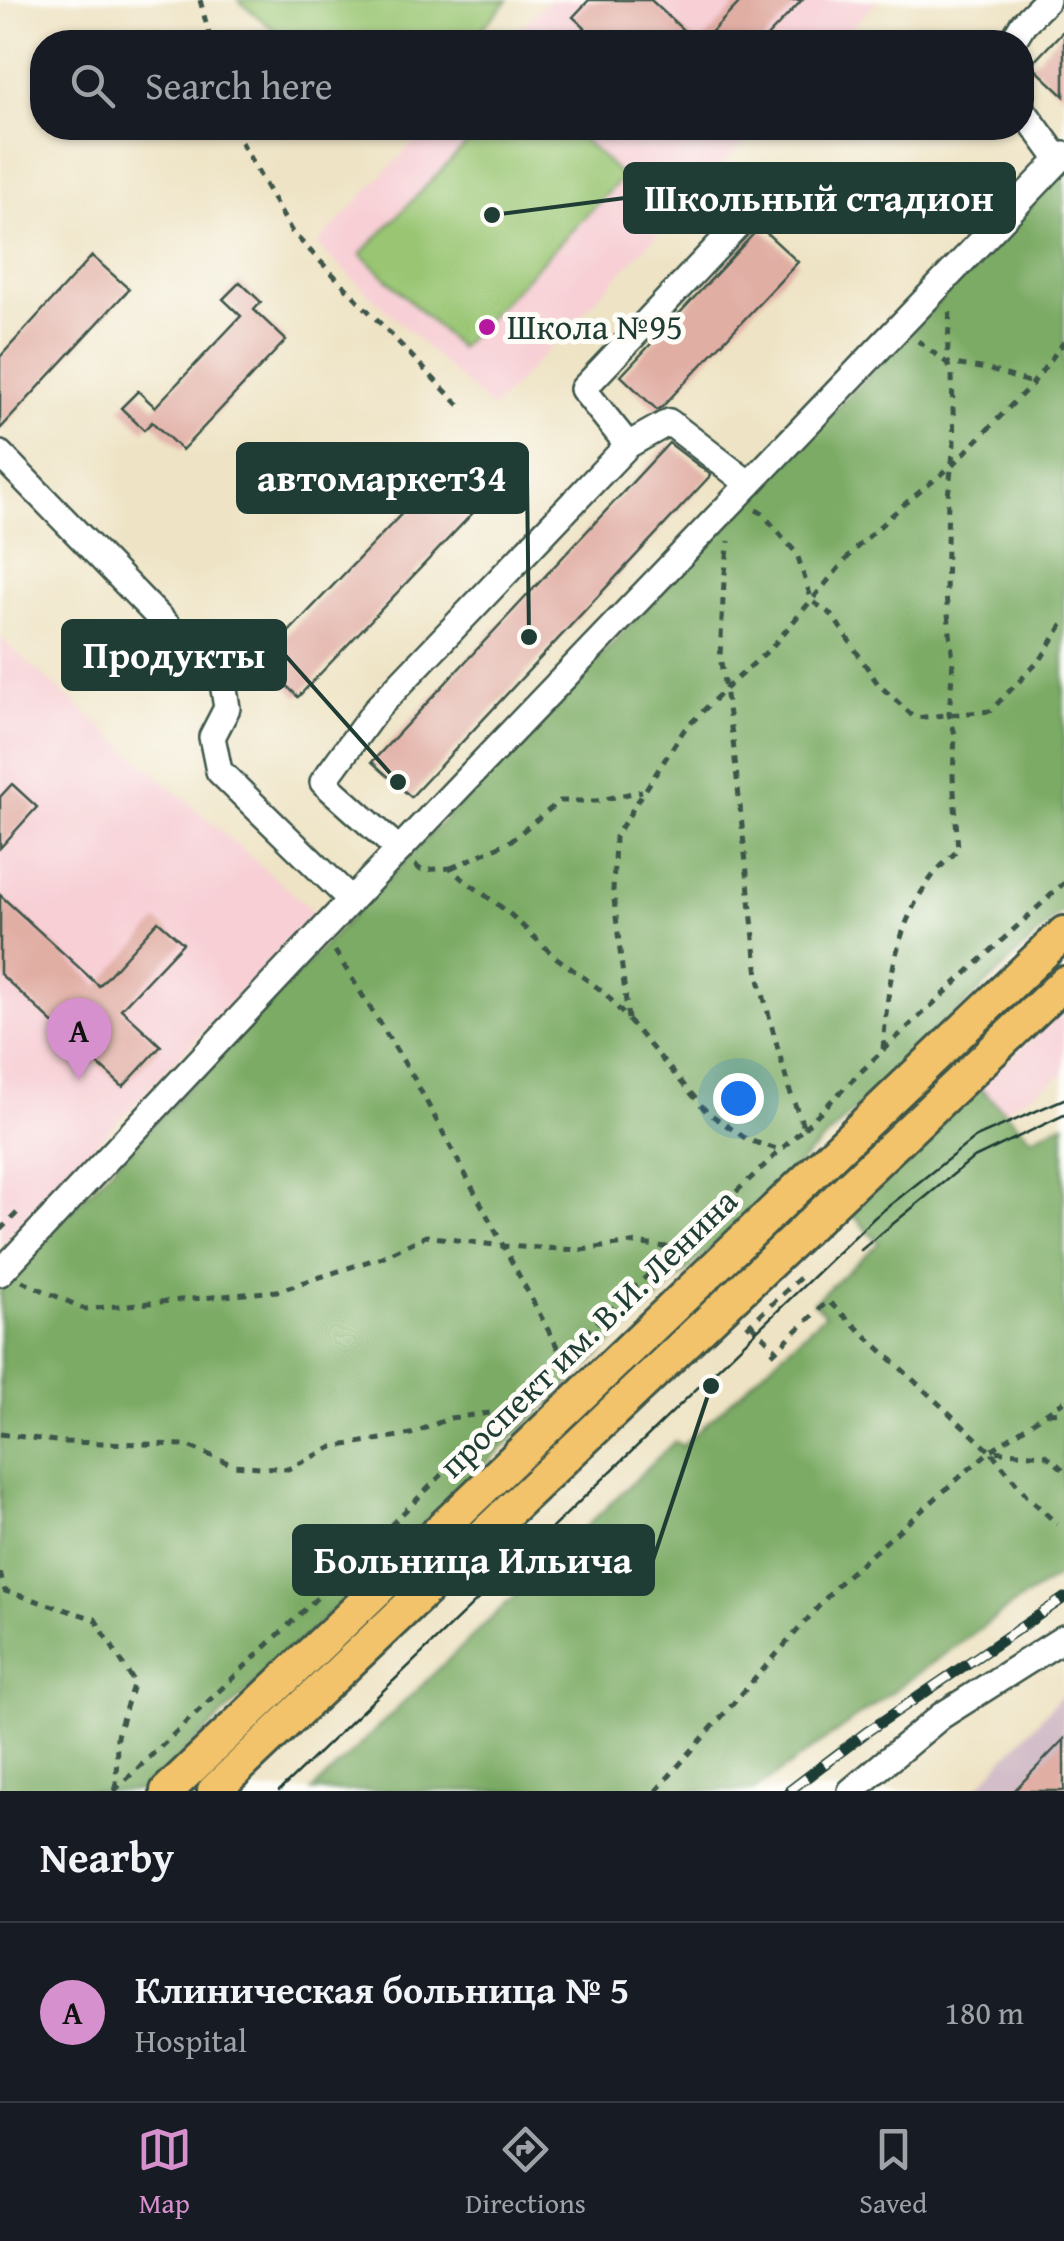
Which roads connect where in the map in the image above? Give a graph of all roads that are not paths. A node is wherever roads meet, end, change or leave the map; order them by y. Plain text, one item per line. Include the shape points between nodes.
1 (1047, 0) edge
2 (1020, 30) edge
3 (1034, 124) edge
4 (1061, 158) edge
5 (741, 222) dead end
6 (628, 445) junction
7 (0, 454) edge
8 (742, 492) junction
9 (399, 850) junction
10 (351, 900) junction
11 (1064, 933) edge
12 (1064, 984) edge
13 (1, 1272) edge
14 (1064, 1638) edge
15 (167, 1791) edge
16 (214, 1791) edge
17 (851, 1791) edge

1 - 2 street
3 - 4 street
4 - 8 street
5 - 6 street via 583,388
6 - 8 street via 669,422
6 - 9 street via 378,707 323,782
7 - 10 street via 222,683 227,708 212,737 219,771
8 - 9 street
9 - 10 street
10 - 13 street
11 - 15 main road, проспект им. В.И. Ленина
12 - 16 main road, проспект им. В.И. Ленина
14 - 17 street via 941,1716

